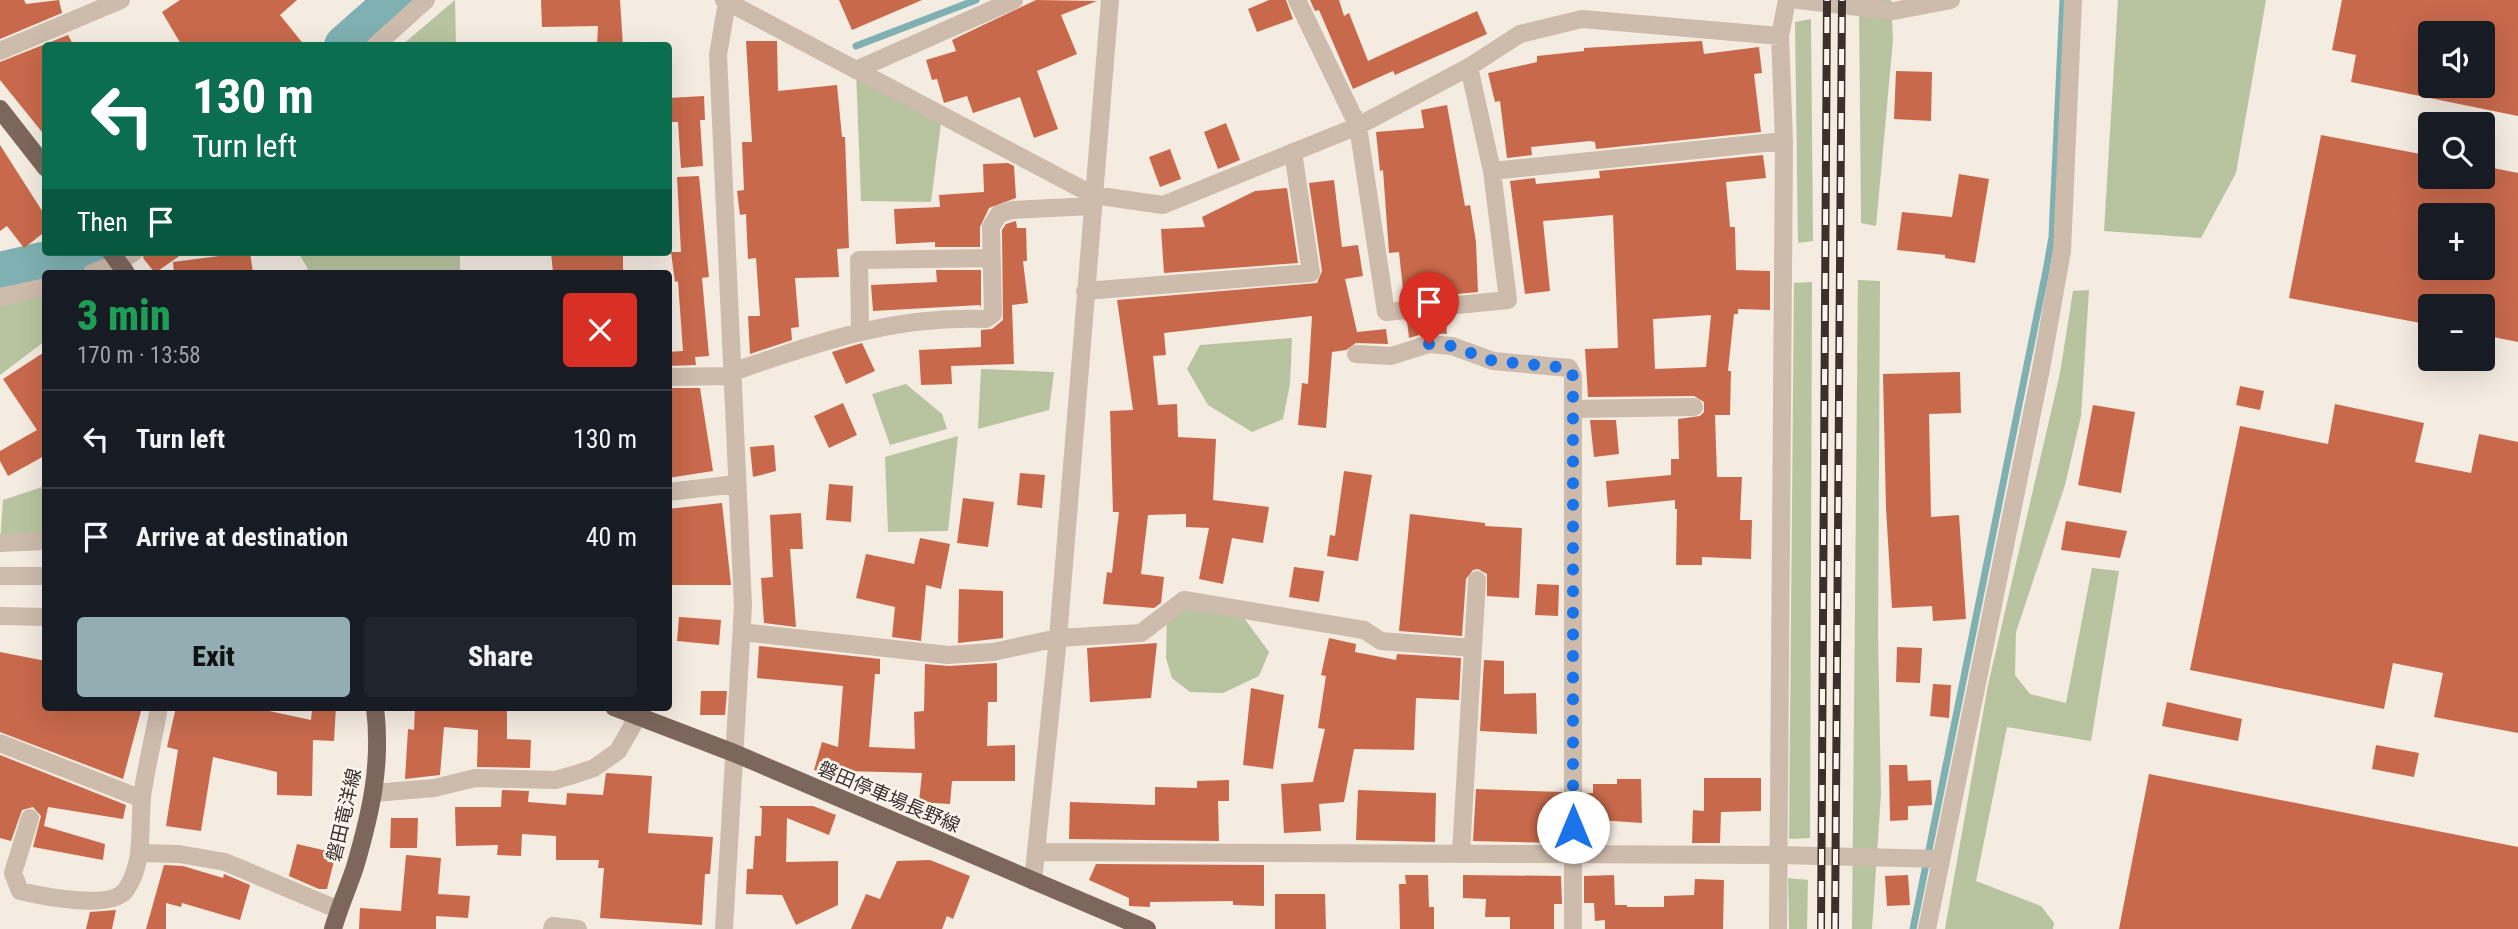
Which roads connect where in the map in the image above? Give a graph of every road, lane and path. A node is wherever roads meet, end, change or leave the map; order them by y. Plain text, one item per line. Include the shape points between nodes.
1 (121, 0) edge
2 (426, 0) edge
3 (1014, 0) edge
4 (1110, 0) edge
5 (1297, 0) edge
6 (1787, 0) edge
7 (1798, 0) edge
8 (1951, 0) edge
9 (2073, 0) edge
10 (725, 1) edge
11 (1780, 36) junction
12 (379, 42) edge
13 (0, 51) edge
14 (1469, 66) junction
15 (856, 69) junction
16 (0, 109) edge
17 (1358, 125) junction
18 (1784, 141) junction
19 (1293, 152) junction
20 (42, 163) edge
21 (1492, 170) junction
22 (1093, 201) junction
23 (991, 258) junction
24 (118, 261) edge
25 (98, 270) edge
26 (42, 288) edge
27 (1085, 290) junction
28 (0, 297) edge
29 (860, 331) junction
30 (1356, 354) dead end
31 (732, 374) junction
32 (672, 377) edge
33 (1694, 407) dead end
34 (1573, 409) junction
35 (737, 484) junction
36 (672, 492) edge
37 (42, 541) edge
38 (0, 543) edge
39 (0, 576) edge
40 (42, 576) edge
41 (1477, 580) dead end
42 (0, 616) edge
43 (42, 617) edge
44 (742, 632) junction
45 (1058, 638) junction
46 (1473, 648) junction
47 (158, 711) edge
48 (375, 711) edge
49 (625, 711) edge
50 (638, 716) junction
51 (0, 743) edge
52 (734, 753) junction
53 (373, 793) junction
54 (142, 799) junction
55 (30, 818) dead end
56 (1036, 852) junction
57 (139, 853) junction
58 (1461, 853) junction
59 (1573, 854) junction
60 (1779, 855) junction
61 (1941, 859) junction
62 (1033, 881) junction
63 (339, 911) junction
64 (333, 929) edge
65 (552, 929) edge
66 (578, 929) edge
67 (724, 929) edge
68 (1147, 929) edge
69 (1573, 929) edge
70 (1778, 929) edge
71 (1927, 929) edge

1 - 13 street
2 - 12 street
3 - 15 street
4 - 22 street
5 - 17 street
6 - 11 street
7 - 8 street via 1894,10
9 - 61 street via 2062,251
10 - 15 street
10 - 31 street via 718,55
11 - 14 street via 1582,19 1520,34
11 - 18 street
14 - 17 street
14 - 21 street
15 - 22 street
16 - 20 main road
17 - 19 street
17 - 21 street via 1386,312 1508,300
18 - 21 street
18 - 60 street
19 - 22 street via 1163,205
19 - 27 street via 1311,273
22 - 23 street via 999,214 991,228
22 - 27 street
23 - 29 street via 993,314 986,319 927,318
23 - 29 street via 859,260
24 - 25 street
26 - 28 street
27 - 45 street
29 - 31 street
30 - 34 street via 1391,356 1429,344 1452,346 1493,361 1569,368
31 - 32 street
31 - 35 street
33 - 34 street
34 - 59 street
35 - 36 street
35 - 44 street
37 - 38 street
39 - 40 street
41 - 46 street
42 - 43 street
44 - 45 street via 948,655 993,652
44 - 52 street
45 - 46 street via 1141,632 1184,600 1364,630 1381,640
45 - 56 street
46 - 58 street
47 - 54 street
48 - 53 main road, 磐田竜洋線 via 379,743
49 - 50 main road, 磐田停車場長野線
50 - 52 main road, 磐田停車場長野線
50 - 53 street via 618,751 594,768 573,775 555,780 475,778 434,788
51 - 54 street
52 - 62 main road, 磐田停車場長野線
52 - 67 street
53 - 63 main road, 磐田竜洋線
54 - 57 street
55 - 57 street via 13,873 20,891 78,901 116,896 124,891
56 - 58 street
56 - 62 street
57 - 63 street via 225,862
58 - 59 street
59 - 60 street
59 - 69 street
60 - 61 street
60 - 70 street
61 - 71 street
62 - 68 main road, 磐田停車場長野線
63 - 64 main road, 磐田竜洋線
65 - 66 street

